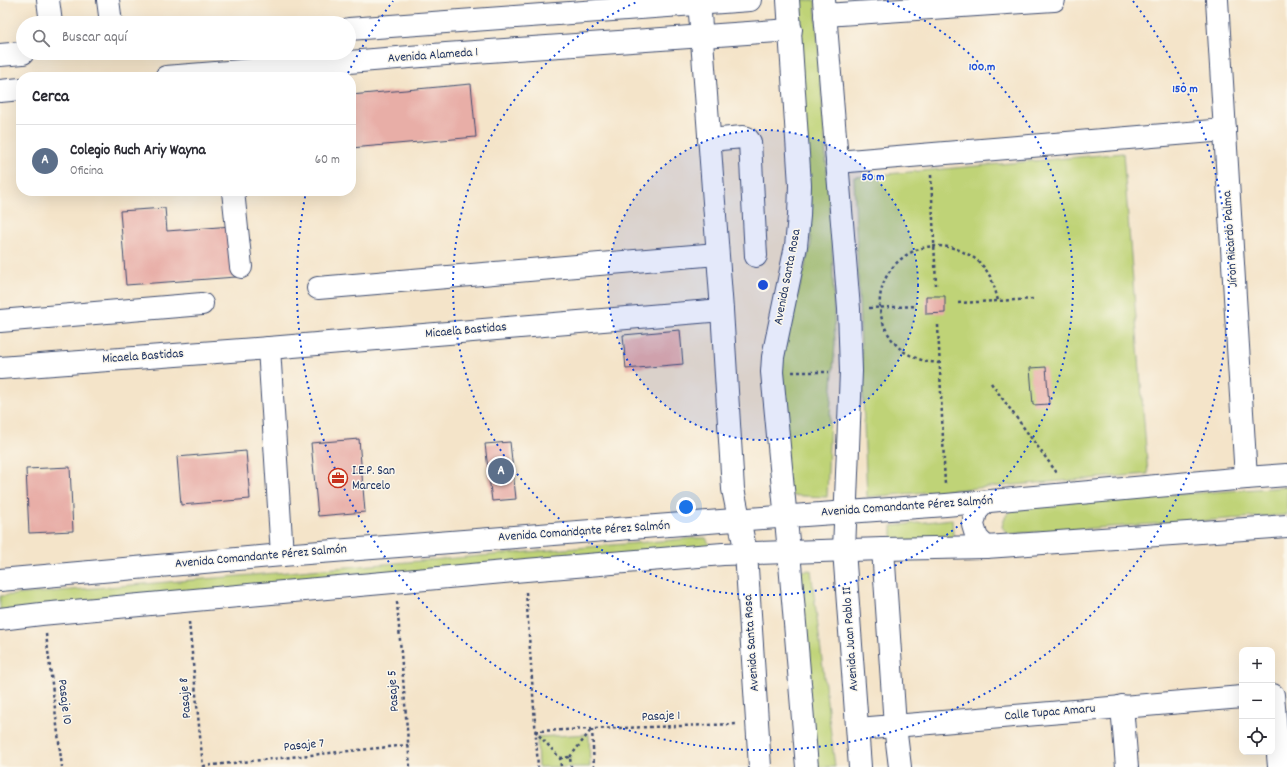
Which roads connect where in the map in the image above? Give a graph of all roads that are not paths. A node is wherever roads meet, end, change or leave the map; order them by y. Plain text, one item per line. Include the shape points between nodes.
1 (48, 0) edge
2 (108, 0) edge
3 (750, 0) edge
4 (788, 0) edge
5 (1054, 0) edge
6 (1217, 0) edge
7 (699, 2) edge
8 (641, 4) edge
9 (825, 8) edge
10 (50, 16) edge
11 (110, 16) edge
12 (419, 24) junction
13 (356, 28) edge
14 (791, 30) junction
15 (702, 37) junction
16 (16, 54) edge
17 (0, 55) edge
18 (419, 57) junction
19 (255, 72) edge
20 (16, 89) edge
21 (0, 91) edge
22 (1225, 130) junction
23 (709, 140) junction
24 (837, 162) junction
25 (234, 196) edge
26 (717, 254) junction
27 (756, 256) dead end
28 (241, 267) dead end
29 (318, 288) dead end
30 (202, 304) dead end
31 (722, 310) junction
32 (0, 321) edge
33 (269, 348) junction
34 (0, 368) edge
35 (1287, 475) edge
36 (1246, 478) junction
37 (985, 502) junction
38 (845, 512) junction
39 (786, 516) junction
40 (739, 520) junction
41 (1287, 526) edge
42 (986, 547) junction
43 (883, 549) junction
44 (844, 550) junction
45 (789, 552) junction
46 (746, 554) junction
47 (282, 555) junction
48 (0, 580) edge
49 (0, 619) edge
50 (1277, 694) edge
51 (1239, 697) edge
52 (1122, 706) junction
53 (896, 726) junction
54 (858, 729) junction
55 (760, 767) edge
56 (807, 767) edge
57 (860, 767) edge
58 (900, 767) edge
59 (1127, 767) edge
60 (1279, 767) edge

1 - 10 street
2 - 11 street
3 - 7 street
4 - 14 street, Avenida Santa Rosa
5 - 9 street
6 - 22 street, Jíron Ricardo Palma
7 - 8 street
7 - 15 street
8 - 12 street
9 - 24 street
12 - 13 street
12 - 18 street via 412,28 409,39 410,49
14 - 15 street, Avenida Alameda 1
14 - 39 street, Avenida Santa Rosa via 800,216 772,372
15 - 18 street, Avenida Alameda 1
15 - 23 street
16 - 17 street
18 - 19 street, Avenida Alameda 1
20 - 21 street
22 - 24 street
22 - 36 street, Jíron Ricardo Palma
23 - 26 street
23 - 27 street via 743,136 750,142
24 - 38 street via 849,309 851,371
25 - 28 street
26 - 29 street
26 - 31 street
30 - 32 street
31 - 33 street, Micaela Bastidas
31 - 40 street via 732,489
33 - 34 street, Micaela Bastidas
33 - 47 street
35 - 36 street, Avenida Comandante Pérez Salmón
36 - 37 street, Avenida Comandante Pérez Salmón
37 - 38 street, Avenida Comandante Pérez Salmón
37 - 42 street via 976,512 973,525 977,538
38 - 39 street, Avenida Comandante Pérez Salmón
38 - 44 street, Avenida Juan Pablo II
39 - 40 street, Avenida Comandante Pérez Salmón
39 - 45 street, Avenida Santa Rosa
40 - 46 street, Avenida Santa Rosa
40 - 47 street, Avenida Comandante Pérez Salmón
41 - 42 street
42 - 43 street
43 - 44 street
43 - 53 street
44 - 45 street
44 - 54 street, Avenida Juan Pablo II
45 - 46 street
45 - 56 street
46 - 49 street via 526,570
46 - 55 street, Avenida Santa Rosa
47 - 48 street, Avenida Comandante Pérez Salmón
50 - 60 street
51 - 52 street, Calle Tupac Amaru
52 - 53 street, Calle Tupac Amaru
52 - 59 street
53 - 54 street, Calle Tupac Amaru
53 - 58 street
54 - 57 street, Avenida Juan Pablo II

